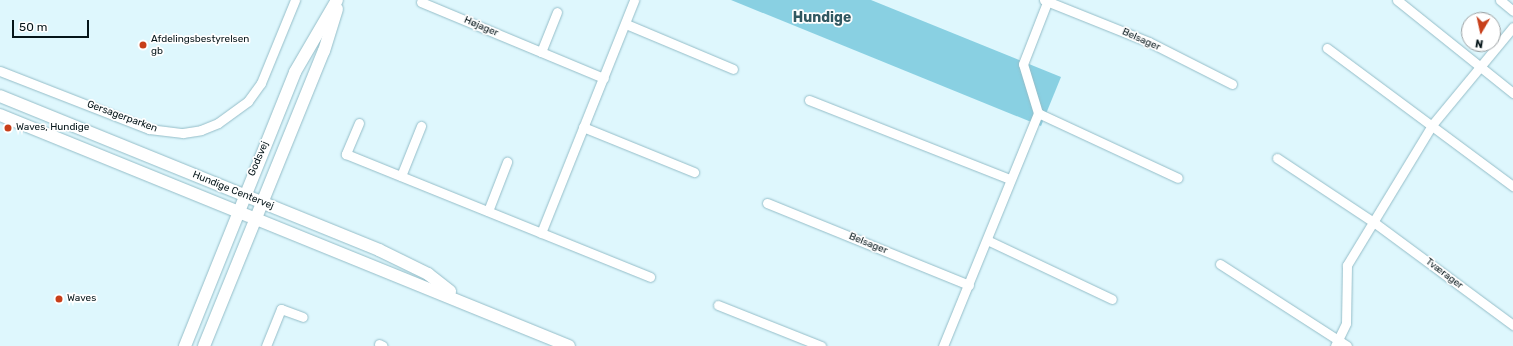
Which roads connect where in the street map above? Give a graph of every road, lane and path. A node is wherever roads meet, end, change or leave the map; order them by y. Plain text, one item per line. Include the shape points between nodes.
1 (295, 0) edge
2 (339, 0) edge
3 (634, 0) edge
4 (1046, 0) edge
5 (1397, 0) edge
6 (1500, 0) edge
7 (421, 2) dead end
8 (1513, 11) edge
9 (557, 12) dead end
10 (626, 24) junction
11 (1513, 27) edge
12 (1327, 48) dead end
13 (541, 52) junction
14 (1481, 67) junction
15 (733, 69) dead end
16 (0, 71) edge
17 (604, 78) junction
18 (1232, 84) dead end
19 (1513, 93) edge
20 (0, 96) edge
21 (809, 100) dead end
22 (1038, 113) junction
23 (0, 115) edge
24 (359, 123) dead end
25 (421, 126) dead end
26 (1432, 126) junction
27 (583, 127) junction
28 (1277, 158) dead end
29 (507, 162) dead end
30 (694, 172) dead end
31 (401, 176) junction
32 (1178, 178) dead end
33 (1010, 179) junction
34 (1513, 186) edge
35 (244, 196) junction
36 (262, 203) junction
37 (767, 203) dead end
38 (488, 211) junction
39 (238, 213) junction
40 (255, 220) junction
41 (1375, 223) junction
42 (541, 232) junction
43 (987, 240) junction
44 (1220, 264) dead end
45 (650, 277) dead end
46 (969, 285) junction
47 (458, 298) junction
48 (1112, 298) dead end
49 (718, 305) dead end
50 (303, 317) dead end
51 (1513, 325) edge
52 (1337, 343) edge
53 (185, 346) edge
54 (204, 346) edge
55 (266, 346) edge
56 (569, 346) edge
57 (821, 346) edge
58 (944, 346) edge
59 (1347, 346) edge

1 - 16 street, Gersagerparken via 261,83 248,101 218,124 201,130 183,133 149,129
2 - 35 street, Godsvej via 295,72
2 - 36 street, Godsvej via 324,50
3 - 10 street
4 - 18 street, Belsager via 1149,42
4 - 22 street, Belsager via 1023,64
5 - 14 street
6 - 8 street
7 - 13 street, Højager
9 - 13 street
10 - 15 street
10 - 17 street
11 - 14 street
12 - 26 street
13 - 17 street, Højager
14 - 19 street
14 - 26 street
17 - 27 street
20 - 35 street, Hundige Centervej
21 - 33 street
22 - 32 street
22 - 33 street
23 - 39 street, Hundige Centervej
24 - 31 street via 346,154
25 - 31 street
26 - 34 street
26 - 41 street
27 - 30 street
27 - 42 street
28 - 41 street, Tværager
29 - 38 street
31 - 38 street
33 - 43 street
35 - 36 street, Hundige Centervej
35 - 39 street, Godsvej
36 - 40 street, Godsvej
36 - 47 street, Hundige Centervej via 428,274
37 - 46 street, Belsager
38 - 42 street
39 - 40 street, Hundige Centervej
39 - 53 street, Godsvej
40 - 47 street, Hundige Centervej
40 - 54 street, Godsvej
41 - 51 street, Tværager
41 - 52 street via 1347,266 1346,323
42 - 45 street
43 - 46 street
43 - 48 street
44 - 52 street
46 - 58 street
47 - 56 street, Hundige Centervej
49 - 57 street
50 - 55 street via 281,309
52 - 59 street

